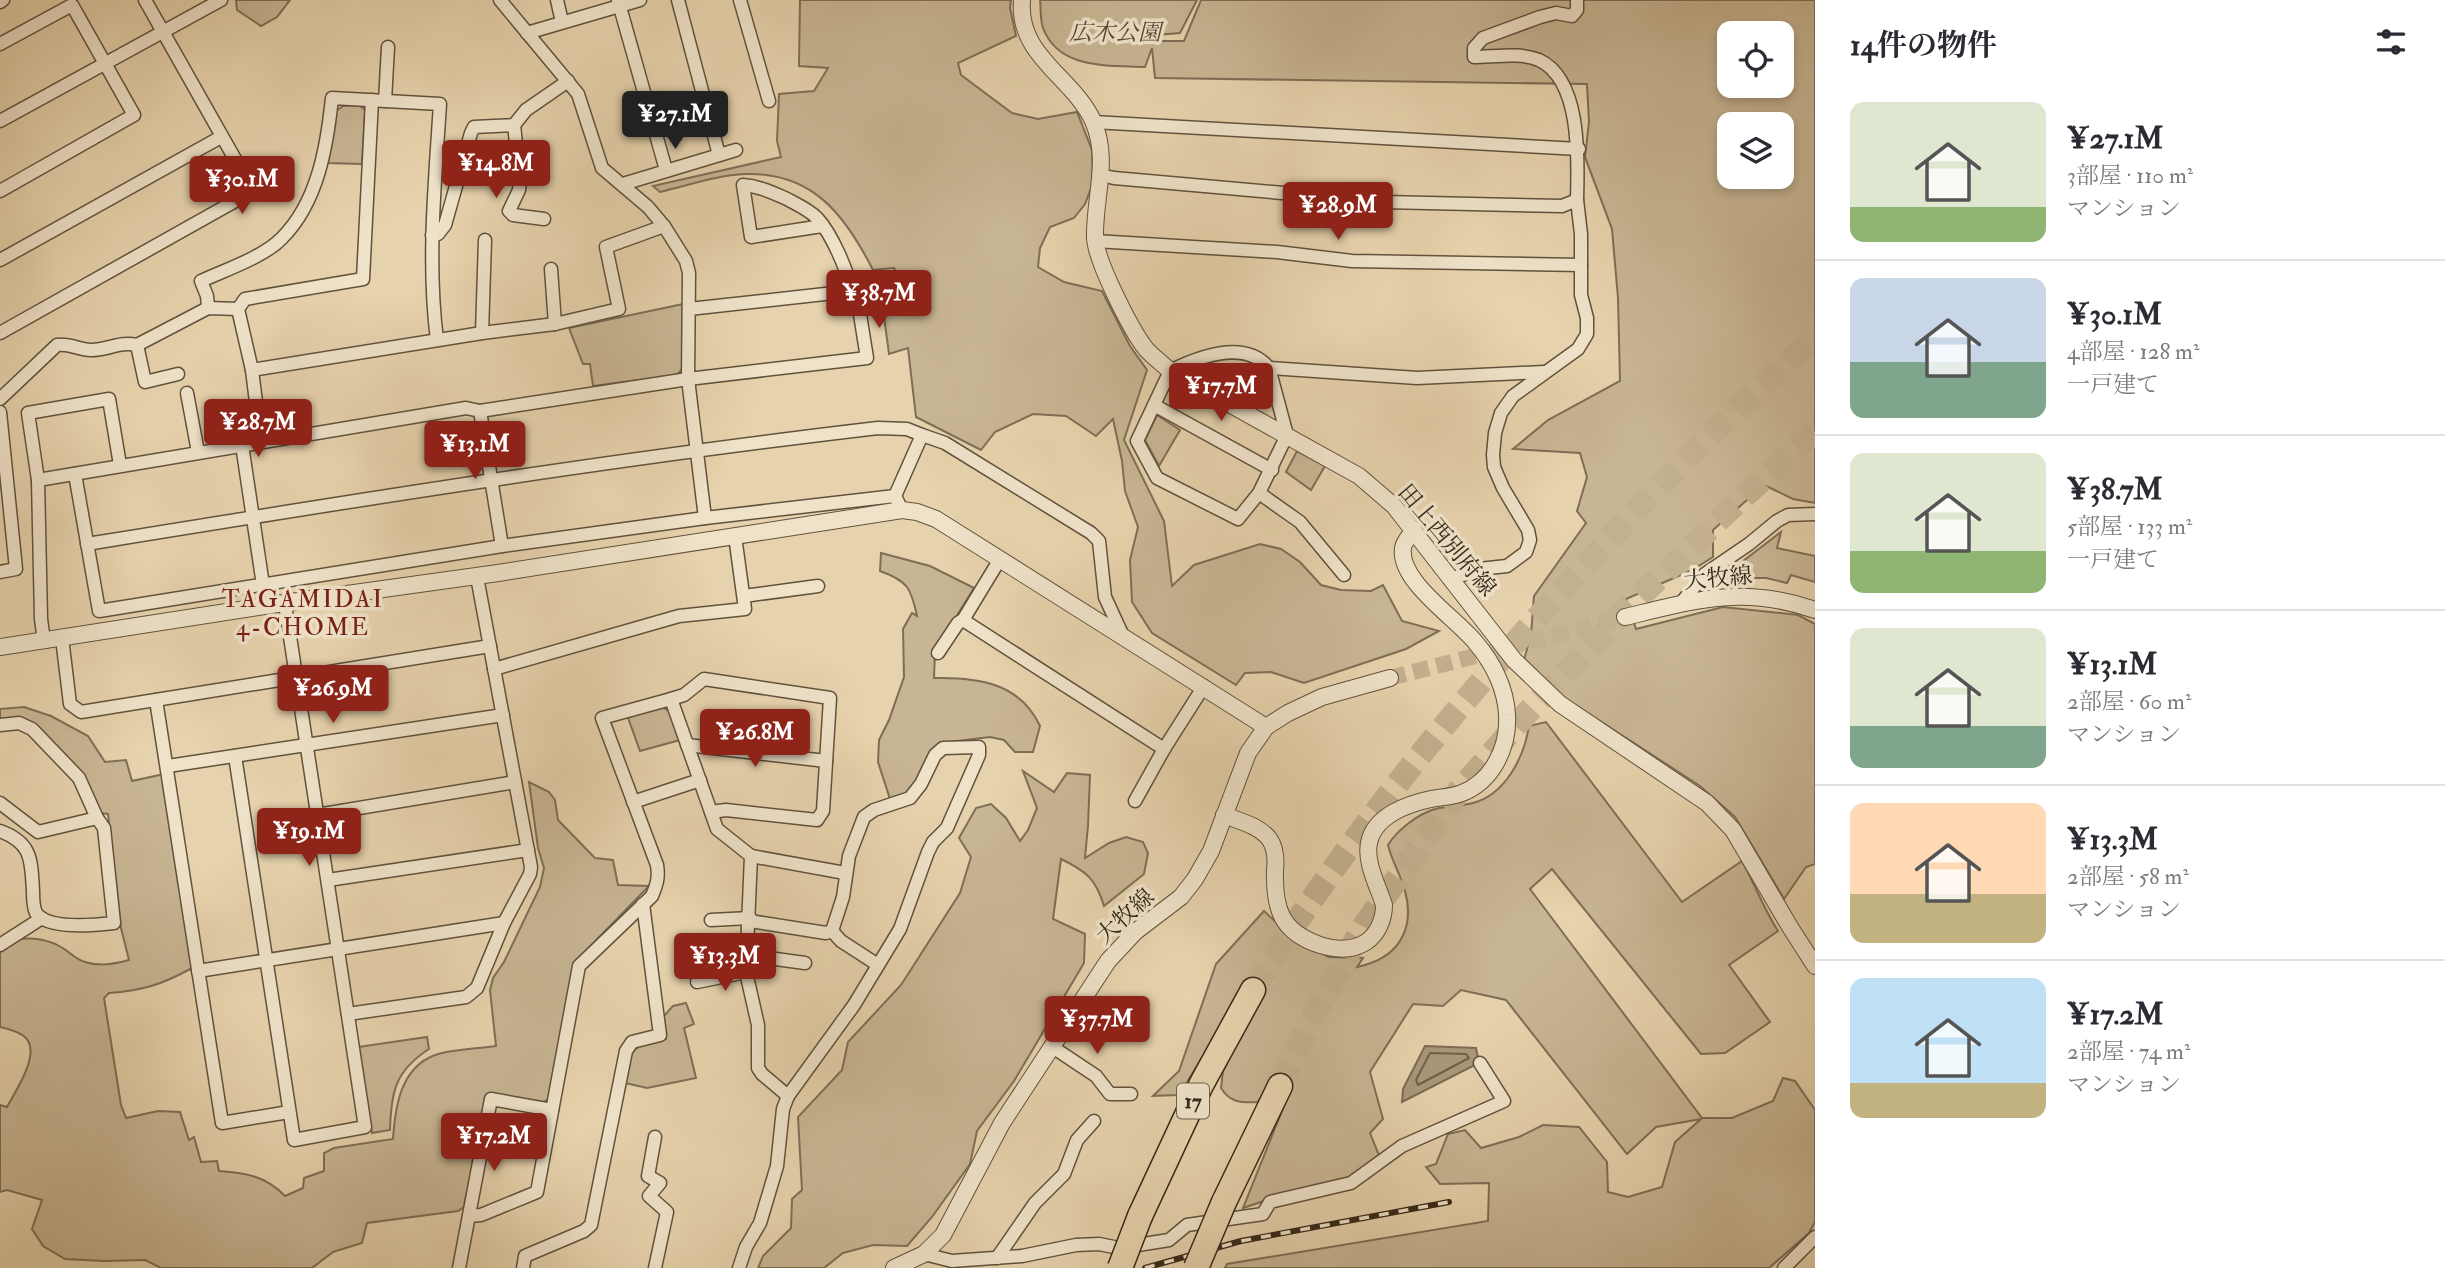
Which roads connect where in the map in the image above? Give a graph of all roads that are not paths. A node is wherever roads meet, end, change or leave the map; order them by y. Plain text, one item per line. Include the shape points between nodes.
1 (145, 0) edge
2 (221, 0) edge
3 (499, 0) edge
4 (557, 0) edge
5 (640, 0) edge
6 (678, 0) edge
7 (740, 0) edge
8 (1022, 0) edge
9 (1577, 0) edge
10 (619, 3) edge
11 (562, 22) junction
12 (163, 32) junction
13 (527, 33) junction
14 (0, 44) edge
15 (388, 47) dead end
16 (106, 63) junction
17 (568, 81) junction
18 (372, 100) junction
19 (386, 101) junction
20 (769, 101) dead end
21 (0, 121) edge
22 (1093, 122) junction
23 (514, 125) junction
24 (221, 137) junction
25 (1578, 149) junction
26 (736, 150) dead end
27 (719, 155) junction
28 (666, 170) junction
29 (1101, 175) junction
30 (622, 184) junction
31 (0, 191) edge
32 (1577, 200) junction
33 (544, 219) dead end
34 (664, 226) junction
35 (822, 226) junction
36 (432, 235) junction
37 (485, 240) dead end
38 (1095, 241) junction
39 (0, 260) edge
40 (1581, 265) junction
41 (551, 270) dead end
42 (852, 291) junction
43 (208, 308) junction
44 (238, 309) junction
45 (689, 309) junction
46 (555, 324) junction
47 (0, 333) edge
48 (482, 333) junction
49 (437, 340) junction
50 (137, 345) junction
51 (1269, 368) junction
52 (252, 370) junction
53 (1170, 371) junction
54 (1544, 372) junction
55 (178, 374) dead end
56 (688, 379) junction
57 (187, 393) dead end
58 (0, 399) edge
59 (1154, 405) junction
60 (480, 411) junction
61 (0, 412) edge
62 (922, 435) junction
63 (1287, 435) junction
64 (261, 442) junction
65 (242, 445) junction
66 (696, 449) junction
67 (198, 452) junction
68 (120, 465) junction
69 (1272, 470) junction
70 (75, 474) junction
71 (491, 479) junction
72 (38, 480) junction
73 (1259, 493) junction
74 (5, 502) edge
75 (899, 503) junction
76 (1815, 514) edge
77 (253, 517) junction
78 (705, 518) junction
79 (1414, 530) junction
80 (735, 536) junction
81 (88, 544) junction
82 (502, 546) junction
83 (1000, 559) junction
84 (0, 572) edge
85 (1344, 575) dead end
86 (477, 577) junction
87 (1451, 579) junction
88 (263, 585) junction
89 (818, 586) dead end
90 (744, 596) junction
91 (1681, 603) junction
92 (285, 604) junction
93 (1815, 610) edge
94 (1625, 617) tunnel mouth
95 (963, 620) junction
96 (1122, 634) junction
97 (62, 638) junction
98 (44, 641) junction
99 (490, 646) junction
100 (0, 647) edge
101 (938, 653) dead end
102 (494, 669) junction
103 (296, 677) junction
104 (1390, 678) tunnel mouth
105 (1204, 686) junction
106 (156, 699) junction
107 (671, 699) junction
108 (503, 715) junction
109 (0, 724) edge
110 (1266, 727) junction
111 (687, 745) junction
112 (307, 746) junction
113 (1164, 749) junction
114 (235, 757) junction
115 (826, 761) junction
116 (168, 766) junction
117 (700, 780) junction
118 (515, 782) junction
119 (1135, 801) dead end
120 (633, 802) junction
121 (0, 803) edge
122 (711, 812) junction
123 (317, 815) junction
124 (1224, 815) junction
125 (97, 818) junction
126 (0, 831) edge
127 (528, 850) junction
128 (751, 856) junction
129 (845, 873) junction
130 (327, 880) junction
131 (643, 904) junction
132 (42, 918) junction
133 (750, 919) junction
134 (711, 920) dead end
135 (504, 923) junction
136 (832, 931) junction
137 (0, 945) edge
138 (338, 949) junction
139 (746, 955) junction
140 (266, 961) junction
141 (805, 963) dead end
142 (878, 965) junction
143 (1815, 966) edge
144 (198, 971) junction
145 (746, 972) junction
146 (697, 982) dead end
147 (1253, 990) tunnel mouth
148 (348, 1014) junction
149 (1051, 1046) junction
150 (1480, 1063) dead end
151 (1280, 1086) tunnel mouth
152 (1131, 1094) dead end
153 (788, 1096) junction
154 (552, 1110) junction
155 (289, 1112) junction
156 (1094, 1121) dead end
157 (655, 1137) dead end
158 (469, 1216) junction
159 (1815, 1237) edge
160 (924, 1254) junction
161 (997, 1258) junction
162 (459, 1268) edge
163 (523, 1268) edge
164 (655, 1268) edge
165 (739, 1268) edge
166 (894, 1268) edge
167 (1120, 1268) edge
168 (1196, 1268) edge
169 (1784, 1268) edge

1 - 12 street
2 - 12 street
3 - 13 street
4 - 11 street
5 - 10 street
6 - 27 street
7 - 20 street
8 - 22 street, 田上西別府線 via 1025,29 1034,49 1081,100
9 - 25 street via 1572,16 1556,13 1483,38 1474,48 1474,57 1522,56 1551,69 1568,97
10 - 11 street
10 - 28 street
11 - 13 street
12 - 16 street
12 - 24 street
13 - 17 street
14 - 16 street via 72,5
15 - 19 street
16 - 21 street
16 - 31 street via 134,115
17 - 23 street via 526,110
17 - 30 street via 578,94 602,168
18 - 19 street
18 - 43 street via 332,98 323,160 293,224 267,249 201,281
18 - 44 street via 363,279 245,299
19 - 36 street via 440,103
22 - 25 street
22 - 29 street, 田上西別府線
23 - 33 street via 520,180 509,211
23 - 36 street via 474,127 444,225
24 - 39 street
24 - 47 street via 253,191
25 - 32 street
26 - 27 street
27 - 28 street
28 - 30 street
29 - 32 street via 1384,201 1562,206
29 - 38 street, 田上西別府線
30 - 34 street
32 - 40 street
34 - 45 street via 686,261
34 - 46 street via 606,247 618,309
35 - 35 street via 807,209 770,191 743,185 751,237
35 - 42 street
36 - 49 street
37 - 48 street
38 - 40 street via 1352,261
38 - 53 street, 田上西別府線 via 1132,326 1146,349
40 - 54 street via 1587,334 1578,349
41 - 46 street
42 - 45 street
42 - 56 street via 867,358
43 - 44 street
43 - 50 street
44 - 52 street
45 - 56 street
46 - 48 street
48 - 49 street
49 - 52 street
50 - 55 street via 145,382
50 - 58 street via 90,351 57,345
51 - 53 street via 1264,361 1241,353 1204,356
51 - 54 street via 1418,378
51 - 63 street
52 - 64 street
53 - 59 street
53 - 63 street, 田上西別府線
54 - 87 street via 1513,396 1501,412 1495,433 1494,467 1528,530 1526,552 1507,566
56 - 60 street
56 - 66 street
57 - 67 street
59 - 69 street
59 - 73 street via 1137,441 1157,478 1238,519
60 - 64 street via 466,408
60 - 71 street
61 - 74 street
62 - 66 street via 907,429 878,428
62 - 75 street
62 - 96 street via 945,443 1091,533 1099,541 1105,597
63 - 69 street
63 - 79 street, 田上西別府線 via 1359,476
64 - 65 street
65 - 67 street
65 - 77 street
66 - 71 street
66 - 78 street
67 - 68 street
68 - 70 street
68 - 72 street via 109,399 28,413
69 - 73 street
70 - 72 street
70 - 81 street
71 - 77 street
71 - 82 street
72 - 98 street
73 - 85 street via 1300,522
74 - 84 street via 16,569
75 - 78 street
75 - 80 street
75 - 83 street via 936,519
76 - 91 street via 1788,514 1777,521 1705,574
77 - 81 street
77 - 88 street
78 - 82 street
79 - 87 street, 田上西別府線
79 - 124 street via 1402,551 1409,572 1477,644 1502,685 1507,730 1505,746 1493,767 1462,793 1410,804 1374,830 1368,853 1384,912 1369,940 1341,950 1310,942 1283,921 1276,907 1271,841 1263,832
80 - 86 street
80 - 90 street
81 - 88 street via 99,611
82 - 88 street
83 - 95 street
83 - 96 street
86 - 92 street
86 - 99 street
87 - 143 street, 田上西別府線 via 1514,660 1560,704 1707,803 1733,830
89 - 90 street
90 - 102 street via 745,609 679,616
91 - 93 street, 大牧線 via 1743,595 1775,598
91 - 94 street, 大牧線
92 - 97 street
92 - 103 street
95 - 101 street
95 - 113 street
96 - 105 street
97 - 98 street
97 - 106 street via 70,704 81,712
98 - 100 street
99 - 102 street
99 - 103 street
102 - 108 street
103 - 106 street
103 - 112 street
104 - 110 street, 大牧線 via 1322,696
105 - 110 street
105 - 113 street
106 - 116 street
107 - 111 street
107 - 115 street via 704,679 830,698
107 - 120 street via 602,718
108 - 112 street
108 - 118 street
109 - 125 street via 19,723 32,729 79,778
110 - 124 street, 大牧線 via 1248,753
111 - 115 street
111 - 117 street
112 - 114 street
112 - 123 street
113 - 119 street
114 - 116 street
114 - 140 street
115 - 122 street via 823,811 817,820
116 - 144 street
117 - 120 street
117 - 122 street
118 - 123 street
118 - 127 street
120 - 131 street via 659,875 652,895
121 - 125 street via 38,832
122 - 128 street via 718,829
123 - 130 street
124 - 149 street, 大牧線 via 1195,879 1108,961
125 - 132 street via 104,828 114,923 69,925
126 - 132 street via 26,848 33,904
127 - 130 street
127 - 135 street via 530,874
128 - 129 street
128 - 133 street
129 - 136 street
129 - 142 street via 864,817 909,798 943,748 979,747 947,828 933,842 900,929
130 - 138 street
131 - 154 street via 579,966
131 - 163 street via 660,1035 632,1042 626,1051 591,1225 525,1256
132 - 137 street
133 - 134 street
133 - 136 street
133 - 139 street
135 - 138 street
135 - 148 street via 477,988 466,997
136 - 142 street
138 - 140 street
138 - 148 street
139 - 141 street
139 - 145 street
140 - 144 street
140 - 155 street
142 - 153 street
144 - 155 street via 222,1123
145 - 146 street
145 - 153 street via 758,1025 758,1068
147 - 167 highway, 17, bridge via 1200,1084
148 - 155 street via 365,1127 294,1140
149 - 152 street via 1096,1076 1110,1094
149 - 160 street, 大牧線 via 990,1142 943,1235
150 - 161 street via 1504,1101 1402,1146 1351,1182 1270,1202 1262,1214 1186,1225 1169,1241 1119,1248 1076,1245
151 - 168 highway, bridge
153 - 165 street via 777,1166 760,1223
154 - 158 street via 537,1192
154 - 158 street via 492,1099
156 - 161 street via 1077,1140 1063,1174 1035,1203
157 - 164 street via 648,1176 660,1183 649,1196 667,1212
158 - 162 street
159 - 169 street
160 - 161 street via 952,1261
160 - 166 street, 大牧線

